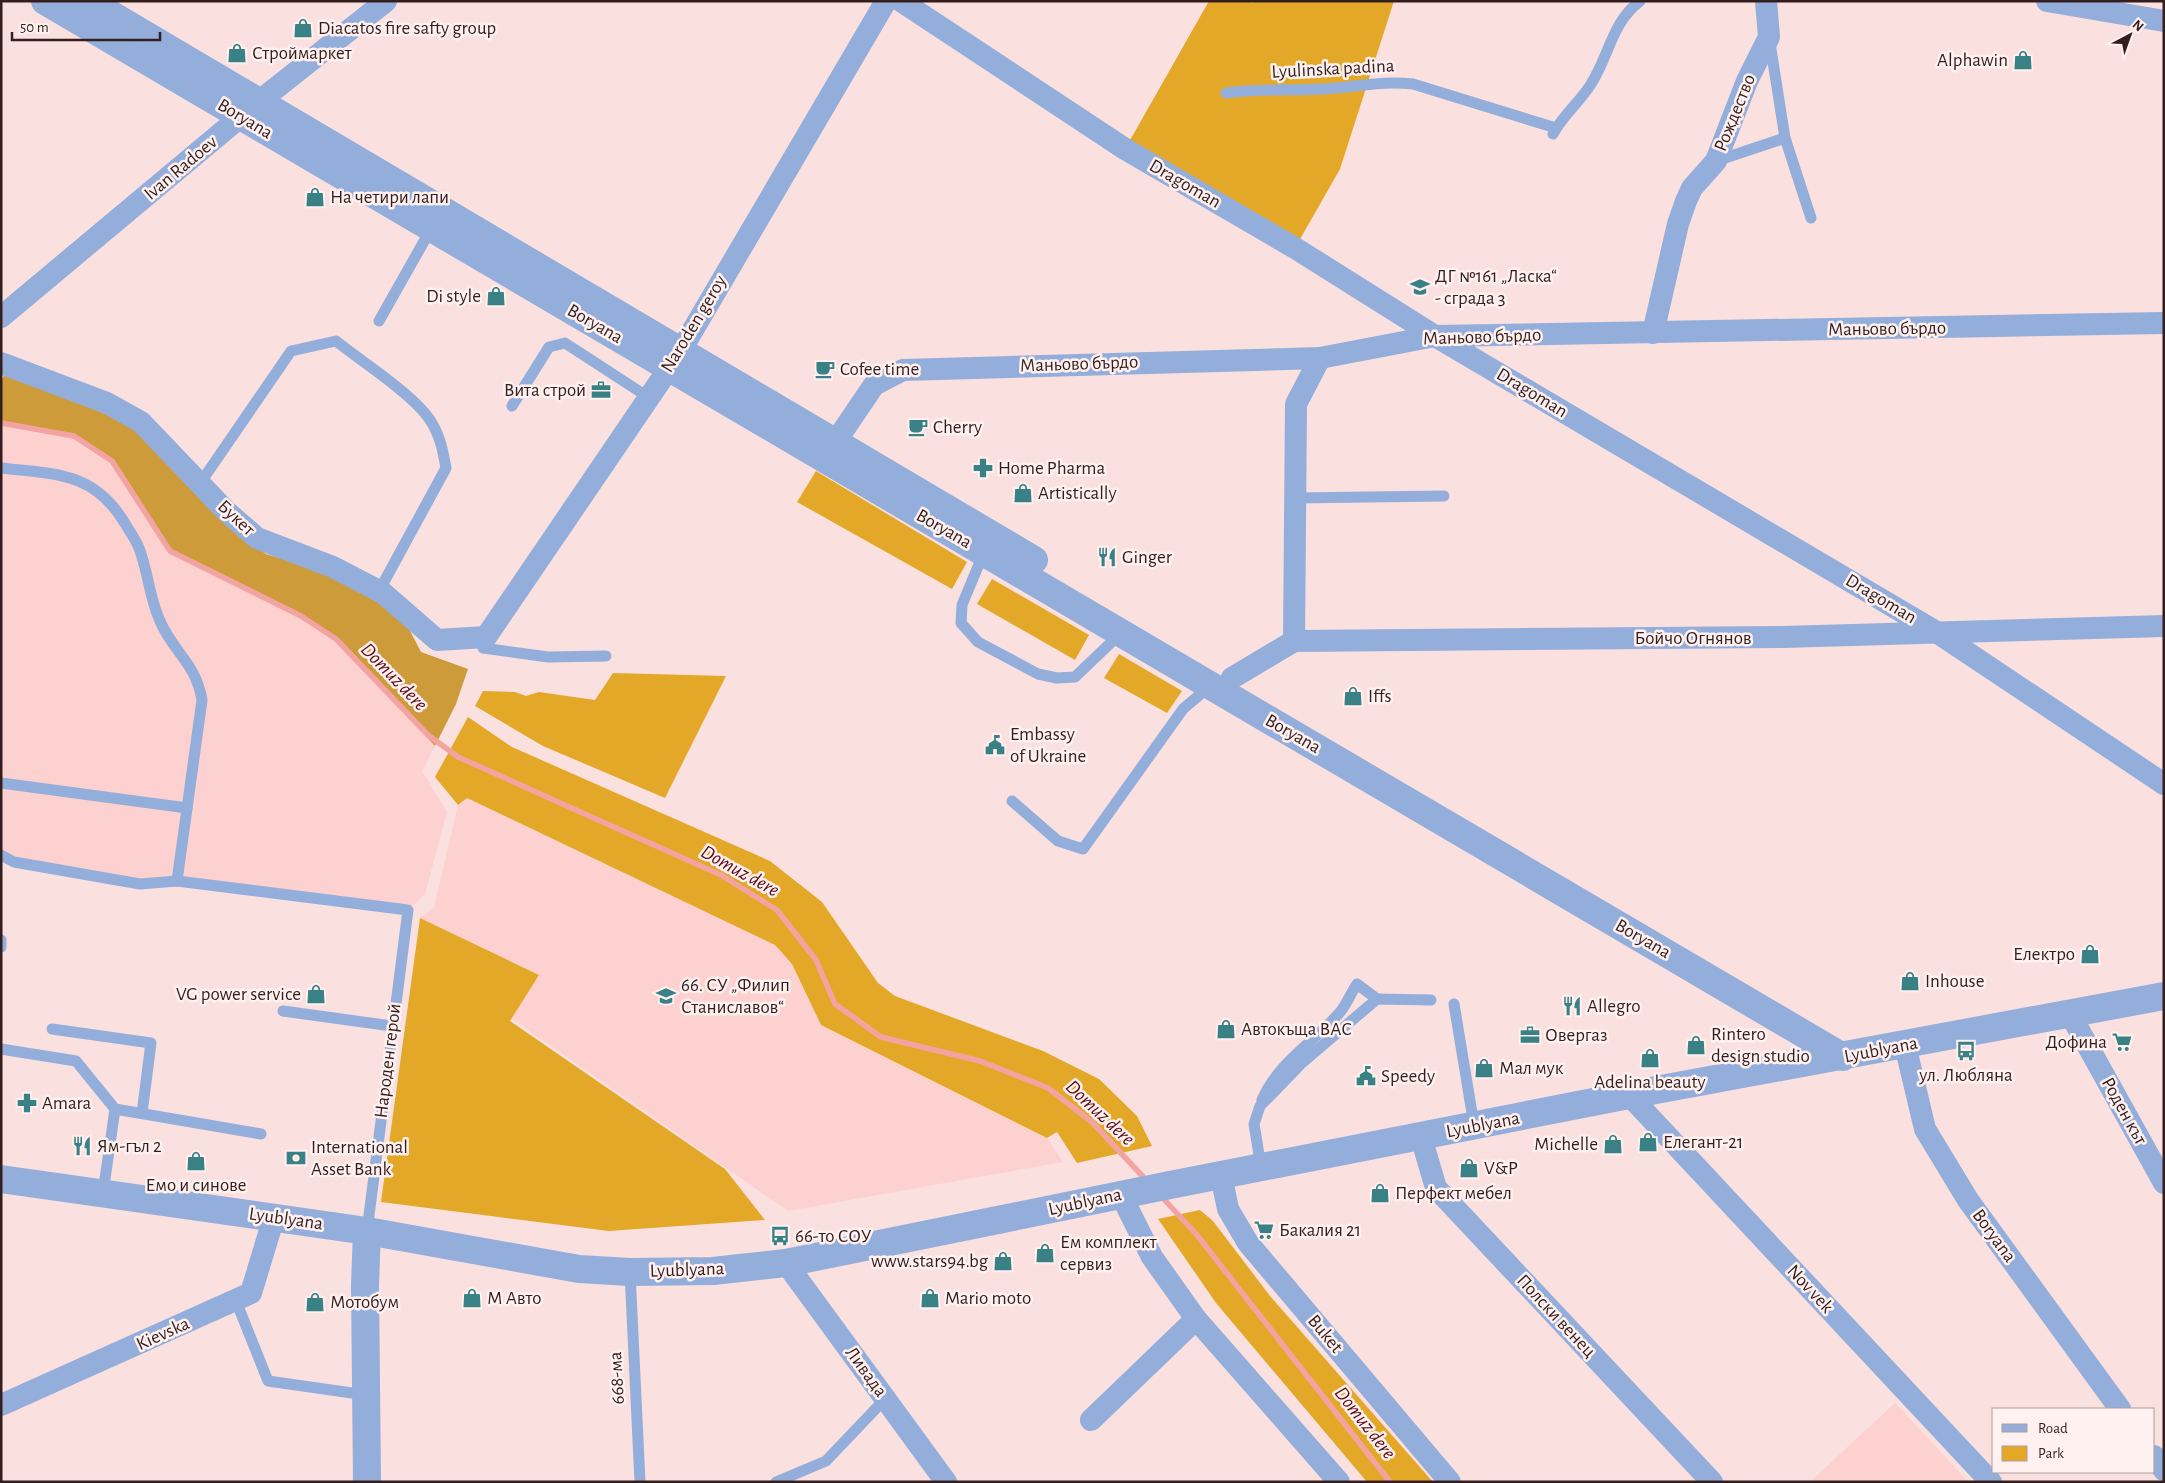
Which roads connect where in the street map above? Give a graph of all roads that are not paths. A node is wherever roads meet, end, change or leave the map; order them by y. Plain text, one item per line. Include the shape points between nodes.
1 (45, 1) edge
2 (88, 1) edge
3 (386, 1) edge
4 (886, 1) edge
5 (901, 1) edge
6 (1640, 1) edge
7 (1766, 1) edge
8 (2047, 1) edge
9 (2164, 21) edge
10 (1769, 37) junction
11 (1226, 93) dead end
12 (250, 110) junction
13 (1785, 138) junction
14 (1716, 161) junction
15 (1811, 218) dead end
16 (431, 229) junction
17 (1, 317) edge
18 (379, 321) dead end
19 (2164, 323) edge
20 (1653, 334) junction
21 (1435, 336) junction
22 (1320, 358) junction
23 (674, 359) junction
24 (1, 363) edge
25 (648, 397) junction
26 (512, 406) dead end
27 (836, 441) junction
28 (1, 468) edge
29 (201, 482) junction
30 (1444, 496) dead end
31 (1294, 498) junction
32 (984, 552) junction
33 (379, 591) junction
34 (2164, 626) edge
35 (1122, 633) junction
36 (1938, 633) junction
37 (1294, 641) junction
38 (485, 643) junction
39 (606, 656) dead end
40 (1222, 681) junction
41 (1, 783) edge
42 (2164, 784) edge
43 (1012, 801) dead end
44 (187, 808) junction
45 (1, 855) edge
46 (177, 881) junction
47 (1, 940) edge
48 (1, 947) edge
49 (2164, 996) edge
50 (1377, 999) junction
51 (1431, 1000) dead end
52 (1454, 1004) dead end
53 (283, 1011) dead end
54 (2070, 1014) junction
55 (392, 1026) junction
56 (52, 1029) dead end
57 (1905, 1045) junction
58 (1, 1049) edge
59 (1855, 1055) junction
60 (1629, 1095) junction
61 (1260, 1106) junction
62 (115, 1109) junction
63 (142, 1114) junction
64 (1474, 1127) junction
65 (261, 1134) dead end
66 (1421, 1137) junction
67 (1261, 1167) junction
68 (1221, 1175) junction
69 (1, 1179) edge
70 (2164, 1182) edge
71 (103, 1193) junction
72 (1127, 1193) junction
73 (274, 1217) junction
74 (367, 1230) junction
75 (786, 1263) junction
76 (630, 1272) junction
77 (236, 1301) junction
78 (1196, 1319) junction
79 (366, 1395) junction
80 (885, 1399) junction
81 (1, 1405) edge
82 (2119, 1408) edge
83 (1090, 1420) dead end
84 (2155, 1457) edge
85 (2164, 1470) edge
86 (367, 1482) edge
87 (640, 1482) edge
88 (776, 1482) edge
89 (946, 1482) edge
90 (1339, 1482) edge
91 (1450, 1482) edge
92 (1712, 1482) edge
93 (1991, 1482) edge

1 - 12 street, Boryana
2 - 12 street, Boryana
3 - 12 street, Ivan Radoev
4 - 23 street, Naroden geroy
5 - 21 street, Dragoman via 1125,149 1295,248
6 - 11 lane, Lyulinska padina via 1617,27 1591,84 1554,131 1404,83
7 - 10 street
8 - 9 street
10 - 13 lane
10 - 14 street, Рождество
12 - 16 street, Boryana
12 - 17 street, Ivan Radoev
12 - 23 street, Boryana
13 - 14 lane
13 - 15 lane
14 - 20 street, Рождество via 1692,188 1678,224
16 - 18 lane
16 - 23 street, Boryana
19 - 20 street, Маньово бърдо
20 - 21 street, Маньово бърдо
21 - 22 street, Маньово бърдо
21 - 36 street, Dragoman
22 - 27 street, Маньово бърдо via 903,370 874,385
22 - 31 street via 1296,404
23 - 25 street, Naroden geroy
23 - 27 street, Boryana
23 - 32 street, Boryana
24 - 29 street, Букет via 107,403 142,422
25 - 26 lane via 565,343 549,347
25 - 38 street, Naroden geroy
27 - 40 street, Boryana
28 - 44 lane via 53,474 86,484 112,504 138,546 156,612 200,685 202,700
29 - 33 street, Букет via 227,512 257,538 333,567
29 - 33 lane via 291,351 336,341 412,401 430,420 442,445 446,468
30 - 31 lane
31 - 37 street
32 - 35 street, Boryana
32 - 35 lane via 962,605 960,623 978,642 1038,674 1075,677
33 - 38 street, Букет via 437,640
34 - 36 street, Бойчо Огнянов
35 - 40 street, Boryana
36 - 37 street, Бойчо Огнянов via 1763,638
36 - 42 street, Dragoman
37 - 40 street
38 - 39 lane via 548,657
40 - 43 lane via 1183,708 1083,849 1058,841
40 - 59 street, Boryana
41 - 44 lane
44 - 46 lane
45 - 46 lane via 14,862 140,884
46 - 55 lane, Народен герой via 408,910
47 - 48 lane
49 - 54 street, Lyublyana
50 - 51 lane
50 - 61 lane via 1303,1062
50 - 61 lane via 1357,984 1341,1010 1269,1083
52 - 64 lane
53 - 55 lane
54 - 57 street, Lyublyana
54 - 70 street, Роден кът
55 - 74 lane, Народен герой
56 - 63 lane via 151,1043
57 - 59 street, Lyublyana
57 - 82 street, Boryana via 1925,1129 1968,1200
58 - 62 lane via 76,1061
59 - 60 street, Lyublyana
60 - 64 street, Lyublyana
60 - 93 street, Nov vek
61 - 67 lane via 1254,1124
62 - 63 lane
62 - 71 lane
63 - 65 lane
64 - 66 street, Lyublyana
66 - 67 street, Lyublyana
66 - 92 street, Полски венец via 1436,1188
67 - 68 street, Lyublyana
68 - 72 street, Lyublyana
68 - 91 street, Buket via 1228,1209 1248,1243
69 - 71 street, Lyublyana
71 - 73 street, Lyublyana
72 - 75 street, Lyublyana
72 - 78 street via 1152,1257
73 - 74 street, Lyublyana
73 - 77 street, Kievska via 251,1293
74 - 76 street, Lyublyana via 579,1269
74 - 79 street, Народен герой
75 - 76 street, Lyublyana via 713,1271
75 - 80 street, Ливада
76 - 87 lane, 668-ма
77 - 79 lane via 268,1381
77 - 81 street, Kievska
78 - 83 street
78 - 90 street
79 - 86 street, Народен герой
80 - 88 lane via 826,1461
80 - 89 street, Ливада
84 - 85 street

